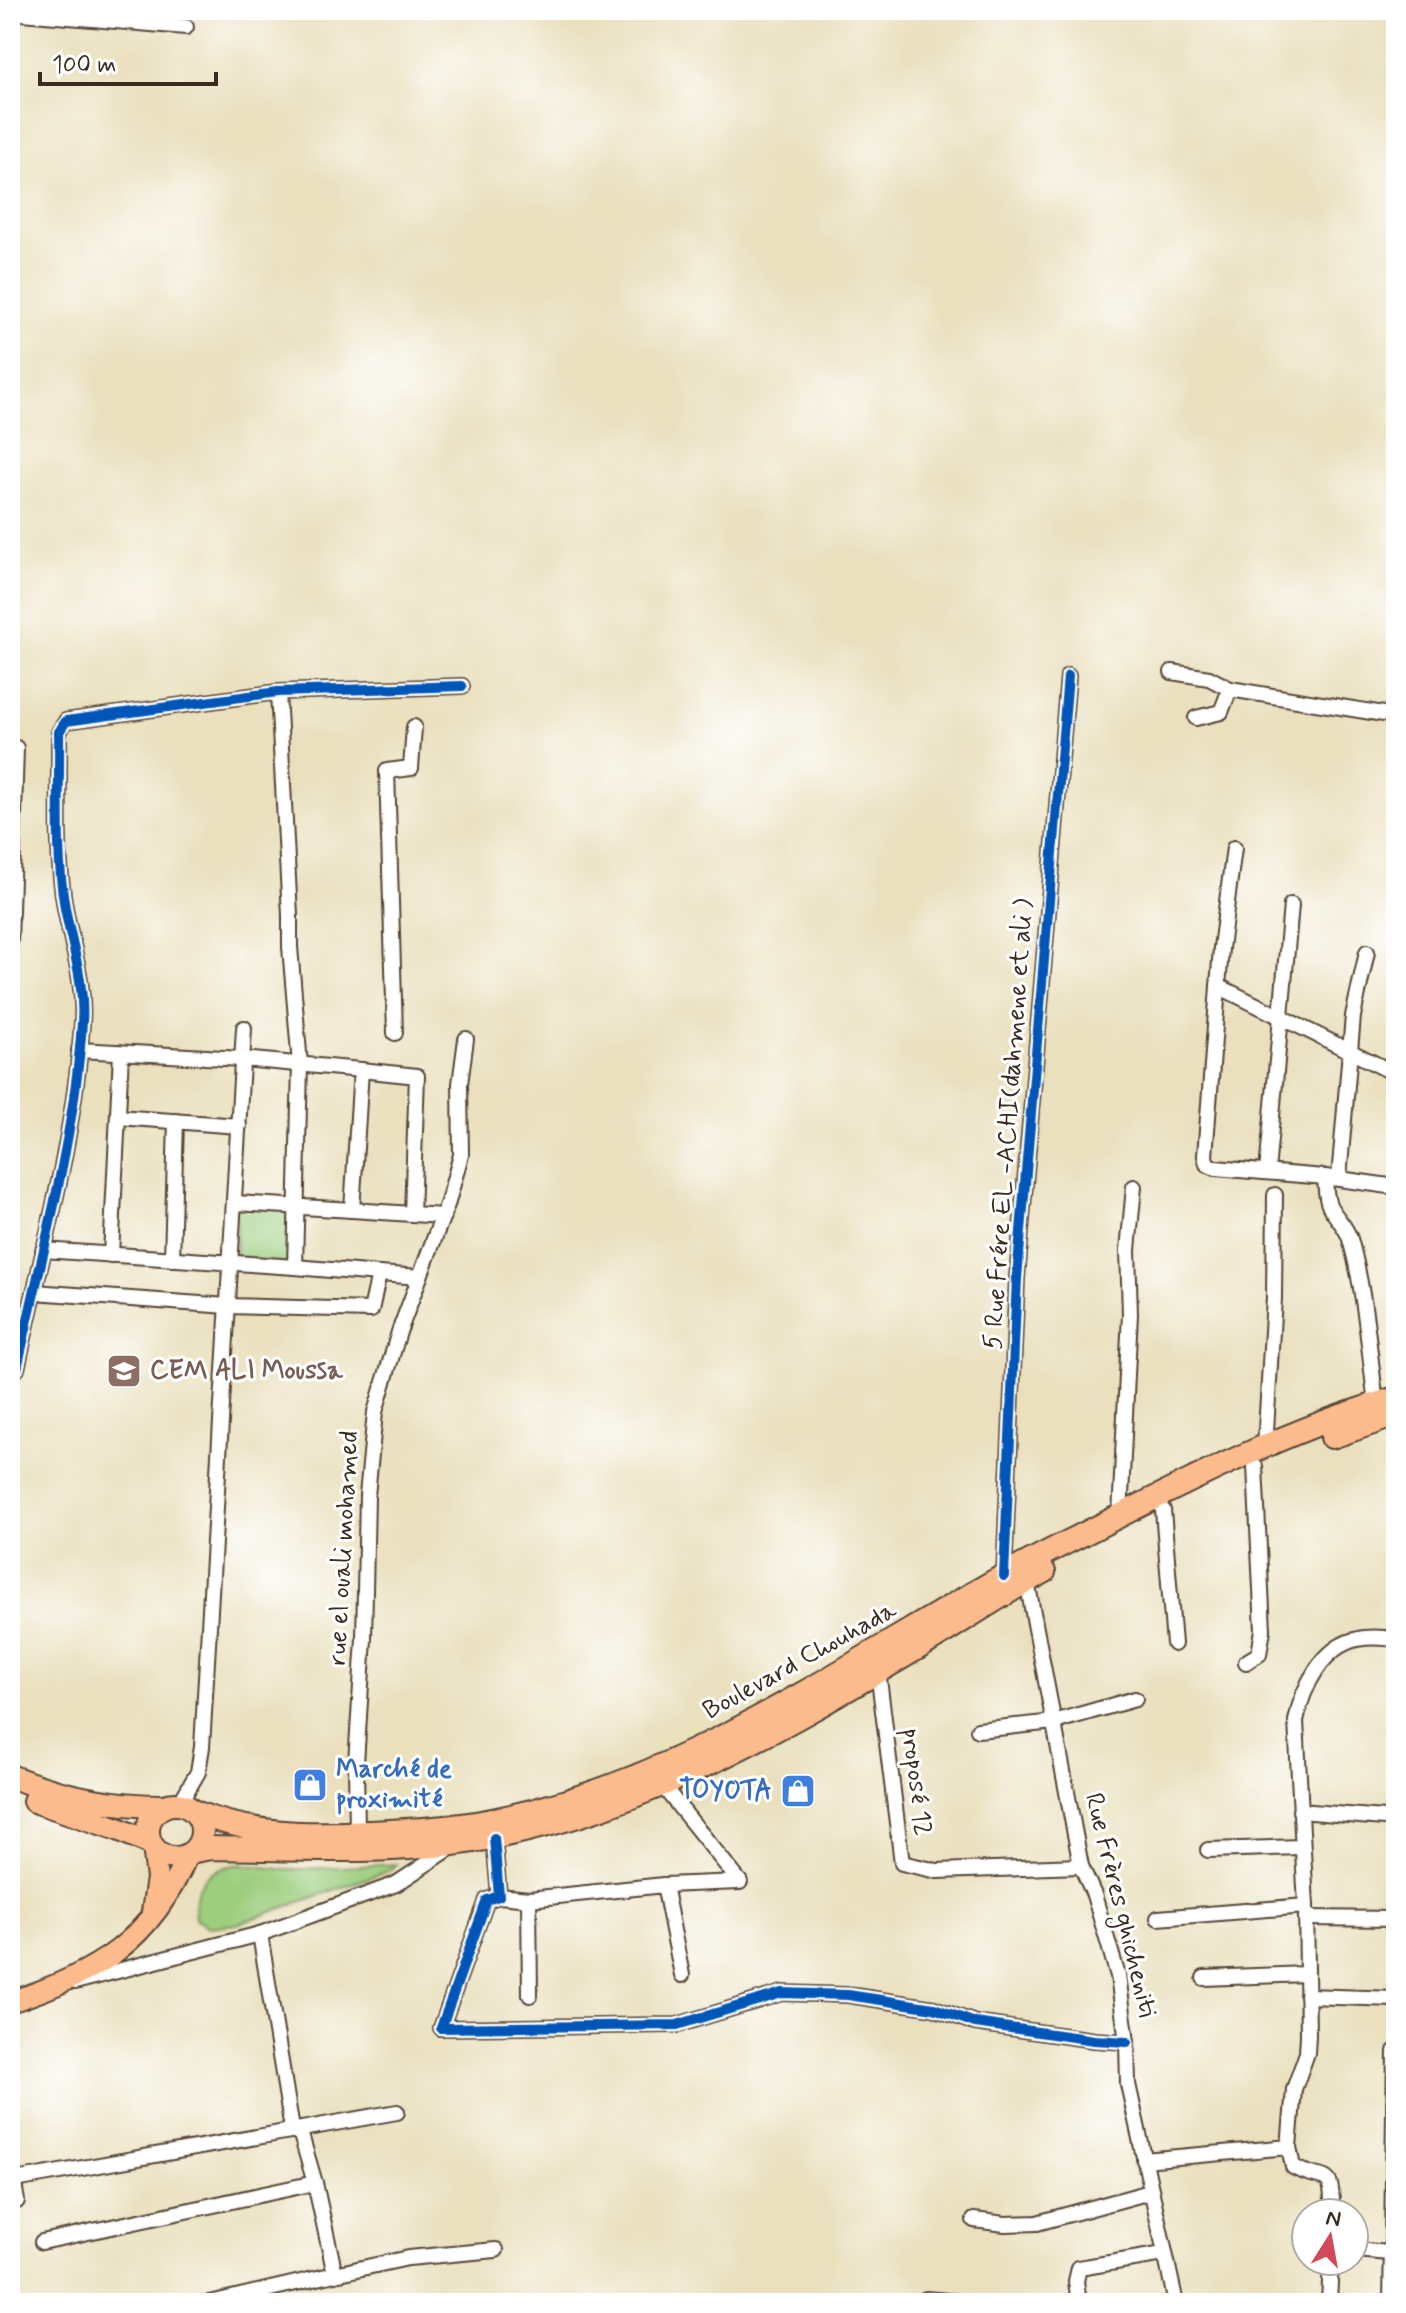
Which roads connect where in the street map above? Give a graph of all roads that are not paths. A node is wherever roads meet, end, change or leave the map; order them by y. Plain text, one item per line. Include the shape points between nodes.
1 (10, 12) edge
2 (186, 27) dead end
3 (1172, 672) dead end
4 (1068, 676) dead end
5 (462, 686) dead end
6 (1230, 689) junction
7 (278, 692) junction
8 (1396, 716) edge
9 (1196, 718) dead end
10 (414, 727) dead end
11 (10, 747) edge
12 (12, 819) edge
13 (1234, 848) dead end
14 (11, 892) edge
15 (1291, 905) dead end
16 (10, 943) edge
17 (1367, 952) dead end
18 (1218, 986) junction
19 (1280, 1016) junction
20 (244, 1028) dead end
21 (395, 1033) dead end
22 (466, 1039) dead end
23 (79, 1050) junction
24 (1351, 1051) junction
25 (121, 1053) junction
26 (242, 1059) junction
27 (300, 1065) junction
28 (361, 1070) junction
29 (1396, 1074) edge
30 (118, 1117) junction
31 (176, 1121) junction
32 (239, 1126) junction
33 (1267, 1172) junction
34 (1332, 1178) junction
35 (1134, 1187) dead end
36 (1396, 1187) edge
37 (1275, 1195) dead end
38 (235, 1203) junction
39 (295, 1206) junction
40 (352, 1210) junction
41 (412, 1214) junction
42 (443, 1216) junction
43 (43, 1250) junction
44 (111, 1255) junction
45 (172, 1259) junction
46 (231, 1263) junction
47 (295, 1267) junction
48 (379, 1274) junction
49 (420, 1277) junction
50 (34, 1292) junction
51 (228, 1306) junction
52 (10, 1368) edge
53 (1386, 1401) edge
54 (1396, 1415) edge
55 (1260, 1456) junction
56 (1163, 1510) junction
57 (1120, 1516) junction
58 (1026, 1573) junction
59 (1004, 1576) junction
60 (1396, 1639) edge
61 (1174, 1644) dead end
62 (1246, 1662) dead end
63 (878, 1671) junction
64 (1135, 1699) dead end
65 (1054, 1722) junction
66 (978, 1730) dead end
67 (10, 1776) edge
68 (662, 1785) junction
69 (10, 1792) edge
70 (179, 1807) junction
71 (1300, 1811) junction
72 (1396, 1819) edge
73 (357, 1833) junction
74 (494, 1838) junction
75 (458, 1842) junction
76 (152, 1845) junction
77 (1301, 1847) junction
78 (1208, 1850) dead end
79 (191, 1853) junction
80 (1081, 1866) junction
81 (664, 1885) junction
82 (499, 1896) junction
83 (529, 1899) junction
84 (1306, 1912) junction
85 (1158, 1918) dead end
86 (151, 1919) junction
87 (1396, 1919) edge
88 (260, 1934) junction
89 (1307, 1974) junction
90 (682, 1975) dead end
91 (1204, 1978) dead end
92 (59, 1986) junction
93 (530, 1995) dead end
94 (1307, 1996) junction
95 (1396, 1999) edge
96 (10, 2002) edge
97 (1127, 2042) junction
98 (1395, 2051) edge
99 (397, 2112) dead end
100 (292, 2129) junction
101 (1289, 2147) junction
102 (1395, 2156) edge
103 (1144, 2160) junction
104 (10, 2161) edge
105 (15, 2180) junction
106 (315, 2183) junction
107 (1150, 2192) junction
108 (1331, 2197) edge
109 (17, 2201) dead end
110 (974, 2220) dead end
111 (42, 2242) dead end
112 (496, 2250) dead end
113 (1370, 2251) edge
114 (1390, 2253) junction
115 (1164, 2254) junction
116 (335, 2274) junction
117 (1330, 2277) edge
118 (926, 2299) dead end
119 (210, 2303) edge
120 (970, 2303) edge
121 (1079, 2303) edge
122 (1176, 2303) edge
123 (1329, 2303) edge
124 (1391, 2303) edge

1 - 2 street
3 - 6 street via 1209,678
4 - 59 street, 5 Rue Frére EL -ACHI(dahmene et ali ) via 1017,1278
5 - 7 street
6 - 8 street
6 - 9 street via 1221,712
7 - 23 street via 66,721 59,732 60,858 83,1019
7 - 27 street
10 - 21 street via 411,768 387,771
11 - 12 street via 16,748
12 - 14 street
13 - 18 street
14 - 16 street
15 - 19 street
17 - 24 street
18 - 19 street
18 - 33 street via 1207,1164
19 - 24 street
19 - 33 street
20 - 26 street
22 - 42 street, rue el ouali mohamed via 460,1084 461,1155
23 - 25 street
23 - 43 street
24 - 29 street
24 - 34 street
25 - 26 street
25 - 30 street
26 - 27 street
26 - 32 street
27 - 28 street
27 - 39 street
28 - 40 street
28 - 41 street via 417,1076
30 - 31 street
30 - 44 street
31 - 32 street
31 - 45 street
32 - 38 street
33 - 34 street
34 - 36 street
34 - 53 street via 1326,1196 1349,1235
35 - 57 street
37 - 55 street via 1274,1298
38 - 39 street
38 - 46 street
39 - 40 street
39 - 47 street
40 - 41 street
41 - 42 street
42 - 49 street, rue el ouali mohamed
43 - 44 street
43 - 50 street
44 - 45 street
45 - 46 street
46 - 47 street
46 - 51 street
47 - 48 street
48 - 49 street
48 - 51 street via 371,1310
49 - 73 street, rue el ouali mohamed via 375,1412 367,1496
50 - 51 street
50 - 52 street via 17,1369
51 - 70 street via 202,1747 198,1772
53 - 55 highway, Boulevard Chouhada
54 - 55 highway
55 - 56 highway
55 - 57 highway, Boulevard Chouhada
55 - 62 street via 1263,1630 1259,1654
56 - 58 highway
56 - 61 street
57 - 58 highway, Boulevard Chouhada
58 - 59 highway, Boulevard Chouhada
58 - 63 highway
58 - 65 street, Rue Frères ghicheniti
59 - 73 highway, Boulevard Chouhada via 721,1739 652,1770 492,1820
60 - 71 street via 1354,1639 1327,1658 1308,1682 1296,1721
63 - 68 highway
63 - 80 street, proposé 12 via 902,1863 937,1871
64 - 65 street
65 - 66 street
65 - 80 street, Rue Frères ghicheniti
67 - 70 highway, Boulevard Chouhada via 92,1801
68 - 74 highway via 566,1821
68 - 81 street via 740,1882
69 - 76 highway
70 - 73 highway, Boulevard Chouhada via 272,1832
70 - 76 highway via 151,1818
70 - 79 highway via 203,1827
71 - 72 street
71 - 77 street
74 - 75 highway
74 - 82 street
75 - 79 highway via 412,1848 211,1848
75 - 88 street via 396,1884
76 - 79 highway via 170,1858
76 - 86 main road via 157,1891
77 - 78 street
77 - 84 street
79 - 86 main road
80 - 97 street, Rue Frères ghicheniti via 1118,1976
81 - 83 street
81 - 90 street
82 - 83 street
82 - 97 street via 487,1900 441,2028 677,2025 782,1993 848,1995 934,2008 975,2023
83 - 93 street
84 - 85 street
84 - 87 street
84 - 89 street
86 - 92 main road via 101,1964
88 - 92 street
88 - 100 street
89 - 91 street
89 - 94 street
92 - 96 main road
94 - 95 street
94 - 101 street via 1307,2053 1294,2089
97 - 103 street, Rue Frères ghicheniti via 1128,2084
98 - 102 street
99 - 100 street
100 - 105 street
100 - 106 street via 301,2135
101 - 103 street
101 - 108 street via 1293,2167 1328,2178
102 - 114 street
103 - 107 street, Rue Frères ghicheniti
104 - 105 street
105 - 109 street
106 - 111 street
106 - 116 street
107 - 110 street via 1037,2223
107 - 115 street, Rue Frères ghicheniti
112 - 116 street via 408,2258
113 - 114 street
114 - 124 street
115 - 121 street via 1079,2268
115 - 122 street, Rue Frères ghicheniti
116 - 119 street
117 - 123 street
118 - 120 street

